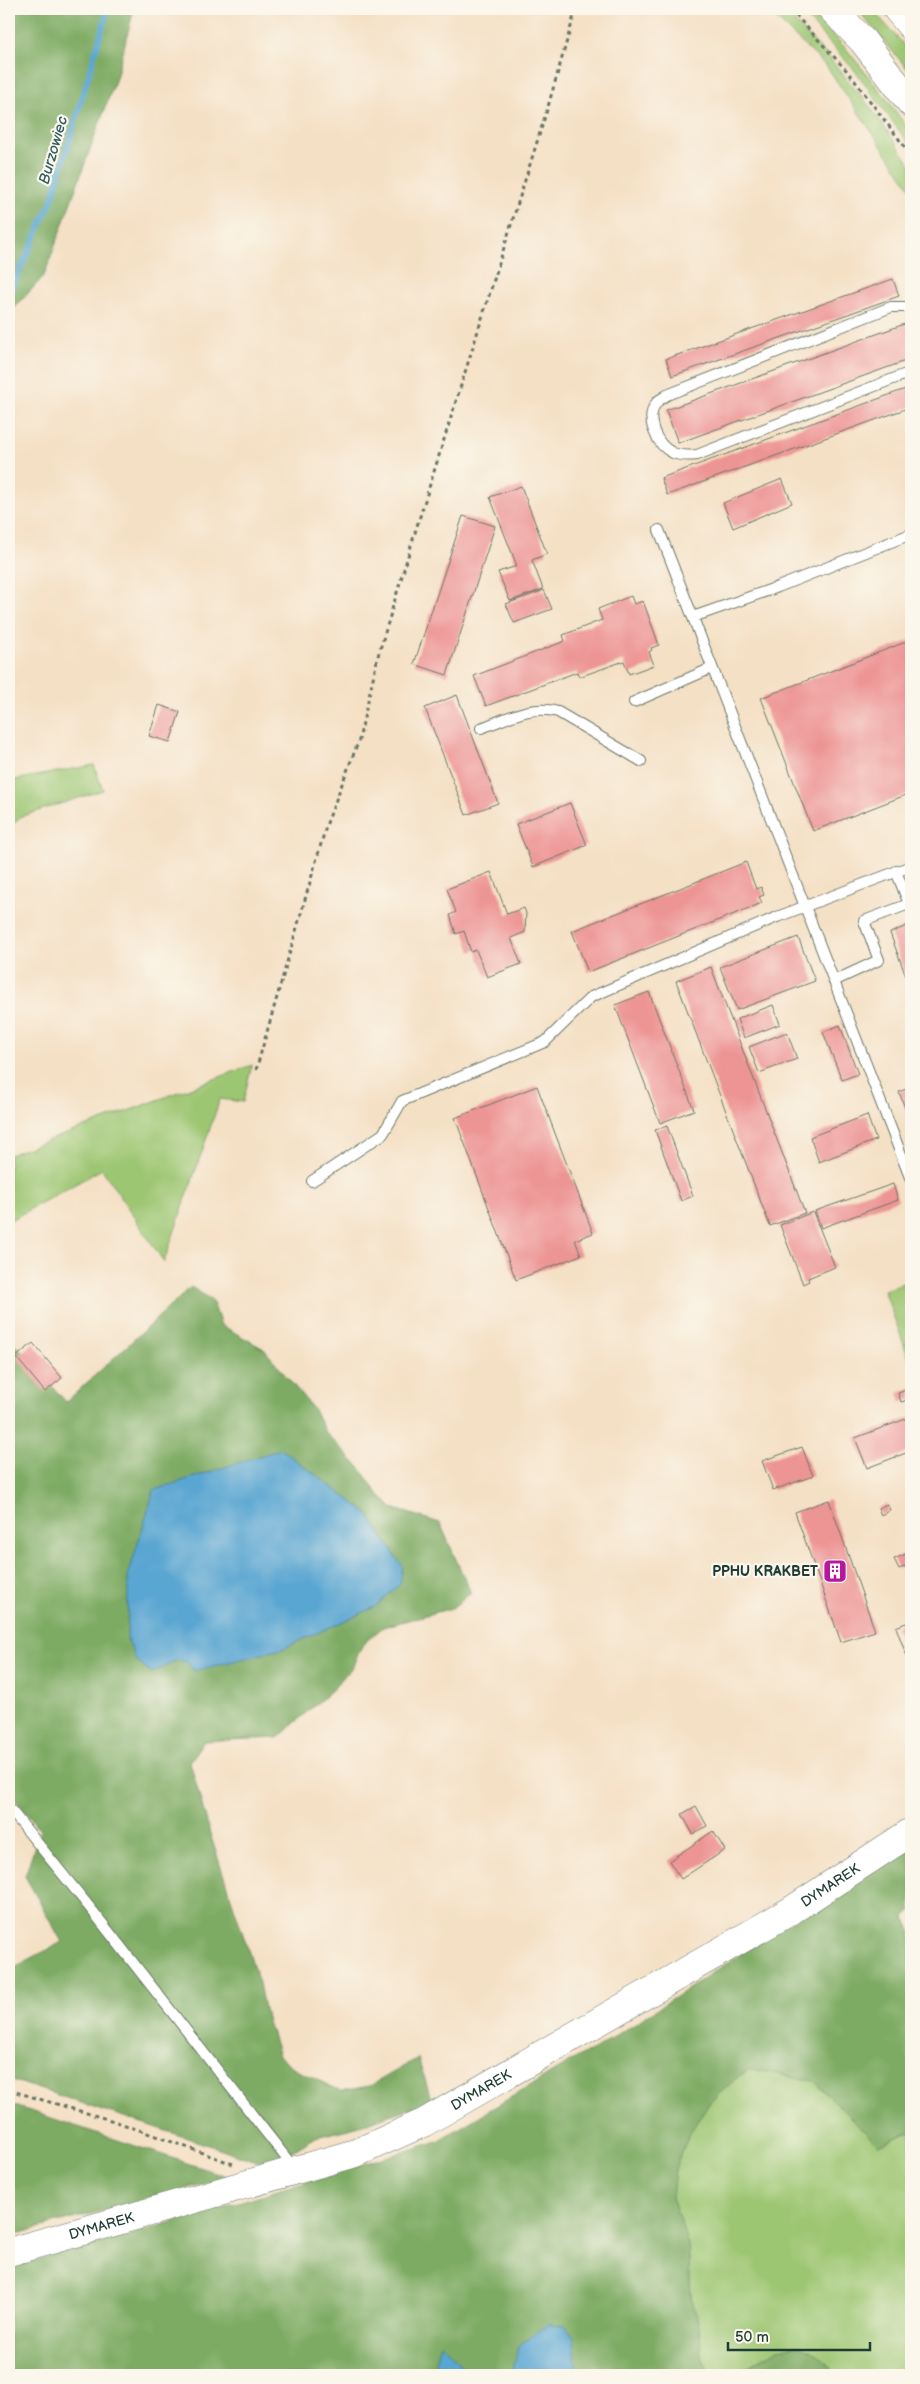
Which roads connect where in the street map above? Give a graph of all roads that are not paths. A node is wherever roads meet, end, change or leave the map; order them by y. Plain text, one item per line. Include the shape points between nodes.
1 (832, 9) edge
2 (897, 9) edge
3 (911, 26) edge
4 (911, 103) edge
5 (911, 307) edge
6 (911, 372) edge
7 (659, 530) dead end
8 (911, 534) edge
9 (693, 617) junction
10 (712, 668) junction
11 (634, 702) dead end
12 (481, 728) dead end
13 (641, 761) dead end
14 (911, 866) edge
15 (896, 871) junction
16 (804, 906) junction
17 (834, 981) junction
18 (911, 1180) edge
19 (312, 1181) dead end
20 (9, 1808) edge
21 (911, 1832) edge
22 (296, 2171) junction
23 (9, 2252) edge

1 - 4 street via 863,42
2 - 3 street
5 - 6 lane via 890,307 667,395 657,403 651,417 655,434 663,446 673,453 697,455
7 - 9 lane
8 - 9 lane
9 - 10 lane
10 - 11 lane
10 - 16 lane
12 - 13 lane via 532,709 544,708 558,712
14 - 15 lane
15 - 16 lane
15 - 17 lane via 909,904 864,921 879,960
16 - 17 lane
16 - 19 lane via 591,997 545,1042 402,1102 383,1134
17 - 18 lane
20 - 22 lane
21 - 22 street, DYMAREK via 792,1910 423,2123 356,2153
22 - 23 street, DYMAREK

